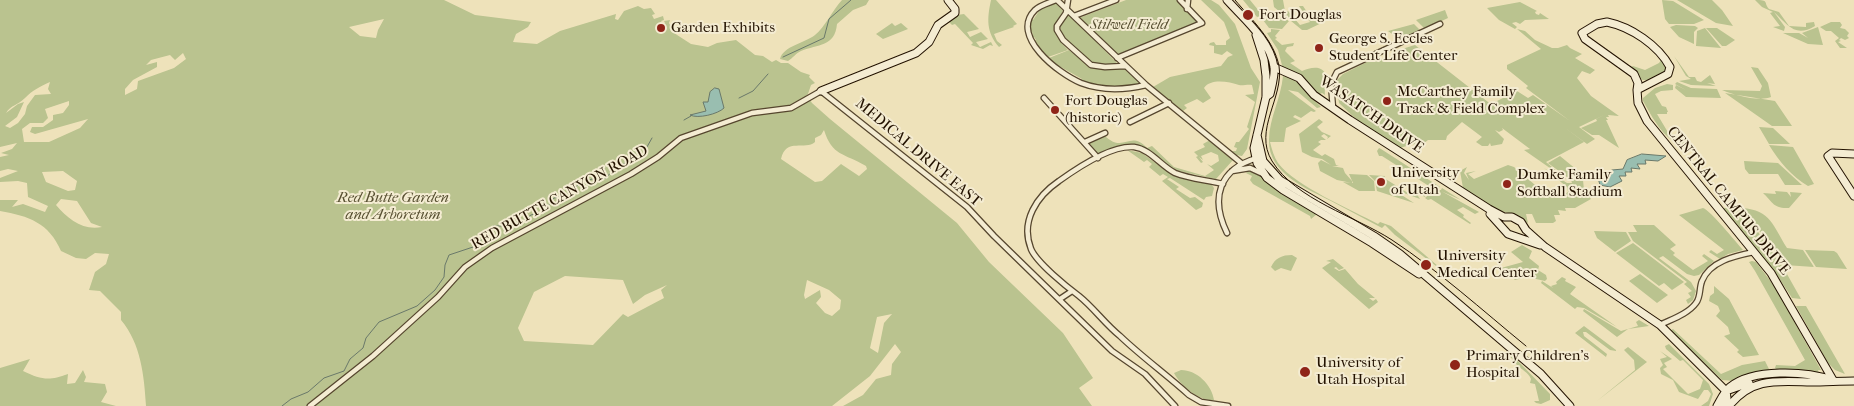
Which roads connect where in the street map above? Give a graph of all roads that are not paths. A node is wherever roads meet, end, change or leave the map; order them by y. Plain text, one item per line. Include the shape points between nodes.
1 (948, 0) edge
2 (1057, 0) edge
3 (1068, 0) edge
4 (1116, 0) edge
5 (1180, 0) edge
6 (1188, 0) edge
7 (1227, 0) edge
8 (1187, 8) junction
9 (1067, 9) junction
10 (1074, 16) junction
11 (1440, 24) dead end
12 (1256, 37) junction
13 (1117, 58) junction
14 (1125, 66) junction
15 (1274, 70) junction
16 (1634, 74) junction
17 (1652, 81) junction
18 (1146, 85) junction
19 (821, 90) junction
20 (1636, 90) junction
21 (1330, 93) junction
22 (1266, 97) junction
23 (1044, 98) dead end
24 (1324, 102) junction
25 (1169, 103) junction
26 (1333, 108) junction
27 (1341, 117) junction
28 (1130, 122) dead end
29 (1105, 133) dead end
30 (1085, 142) junction
31 (1854, 154) edge
32 (1098, 158) junction
33 (1258, 158) junction
34 (1240, 162) junction
35 (1231, 172) junction
36 (1267, 178) junction
37 (1223, 184) junction
38 (1854, 196) edge
39 (1502, 220) junction
40 (1526, 230) junction
41 (1227, 233) dead end
42 (1517, 236) junction
43 (1545, 247) junction
44 (1754, 252) junction
45 (1424, 276) junction
46 (1072, 291) junction
47 (1060, 299) junction
48 (1660, 326) junction
49 (1832, 380) junction
50 (1854, 381) edge
51 (1760, 383) junction
52 (1726, 391) junction
53 (310, 406) edge
54 (1176, 406) edge
55 (1228, 406) edge
56 (1570, 406) edge
57 (1717, 406) edge
58 (1723, 406) edge
59 (1729, 406) edge

1 - 19 street, RED BUTTE CANYON ROAD via 955,13 938,25 929,42 916,53
2 - 9 street
2 - 18 street via 1034,11 1027,24 1029,37 1047,62 1067,76 1092,86 1116,89
3 - 9 street
4 - 10 street
5 - 8 street
6 - 8 street
7 - 12 street
8 - 13 street via 1202,23
9 - 10 street
9 - 14 street via 1057,30 1070,49 1091,65
10 - 13 street
11 - 21 street via 1340,70 1331,79
12 - 15 street via 1266,50
12 - 22 street via 1266,65
13 - 14 street
14 - 18 street
15 - 22 street via 1270,94
15 - 24 street, WASATCH DRIVE via 1299,78
15 - 27 street, WASATCH DRIVE via 1292,77 1314,99
16 - 17 street via 1641,80
16 - 17 street via 1585,39 1582,33 1602,23 1614,23 1659,50 1670,68 1666,76
16 - 20 street, CENTRAL CAMPUS DRIVE via 1638,83
17 - 20 street
18 - 25 street
19 - 47 street, MEDICAL DRIVE EAST via 967,207
19 - 53 street, RED BUTTE CANYON ROAD via 791,108 752,113 680,138 631,174 492,248 465,267 438,297 373,356
20 - 44 street, CENTRAL CAMPUS DRIVE via 1637,102 1652,129
21 - 24 street
21 - 26 street
22 - 33 street via 1254,148
23 - 30 street
24 - 26 street, WASATCH DRIVE
24 - 27 street
25 - 28 street
25 - 34 street
26 - 39 street, WASATCH DRIVE
27 - 39 street, WASATCH DRIVE
29 - 30 street
30 - 32 street
31 - 38 street via 1831,154 1830,160
32 - 37 street via 1120,148 1134,148 1148,153 1177,174
32 - 46 street via 1065,177 1040,197 1030,218 1031,248
33 - 34 street
33 - 36 street
33 - 45 street via 1285,184 1386,244
34 - 35 street
35 - 36 street via 1250,168
35 - 37 street
36 - 45 street
37 - 41 street via 1218,193 1217,208
39 - 40 street, WASATCH DRIVE via 1517,219
39 - 42 street, WASATCH DRIVE via 1504,231
40 - 42 street
40 - 43 street, WASATCH DRIVE
42 - 43 street, WASATCH DRIVE
43 - 48 street, WASATCH DRIVE
44 - 48 street via 1731,257 1708,272 1702,278 1700,296 1693,305
44 - 49 street, CENTRAL CAMPUS DRIVE via 1779,285
45 - 56 street via 1541,374
46 - 47 street
46 - 55 street via 1191,397
47 - 54 street, MEDICAL DRIVE EAST via 1112,351 1145,374
48 - 52 street, WASATCH DRIVE
49 - 50 street
49 - 51 street
49 - 52 street via 1821,376 1761,374 1743,379
51 - 52 street via 1747,383
51 - 59 street via 1741,392
52 - 57 street
52 - 58 street

